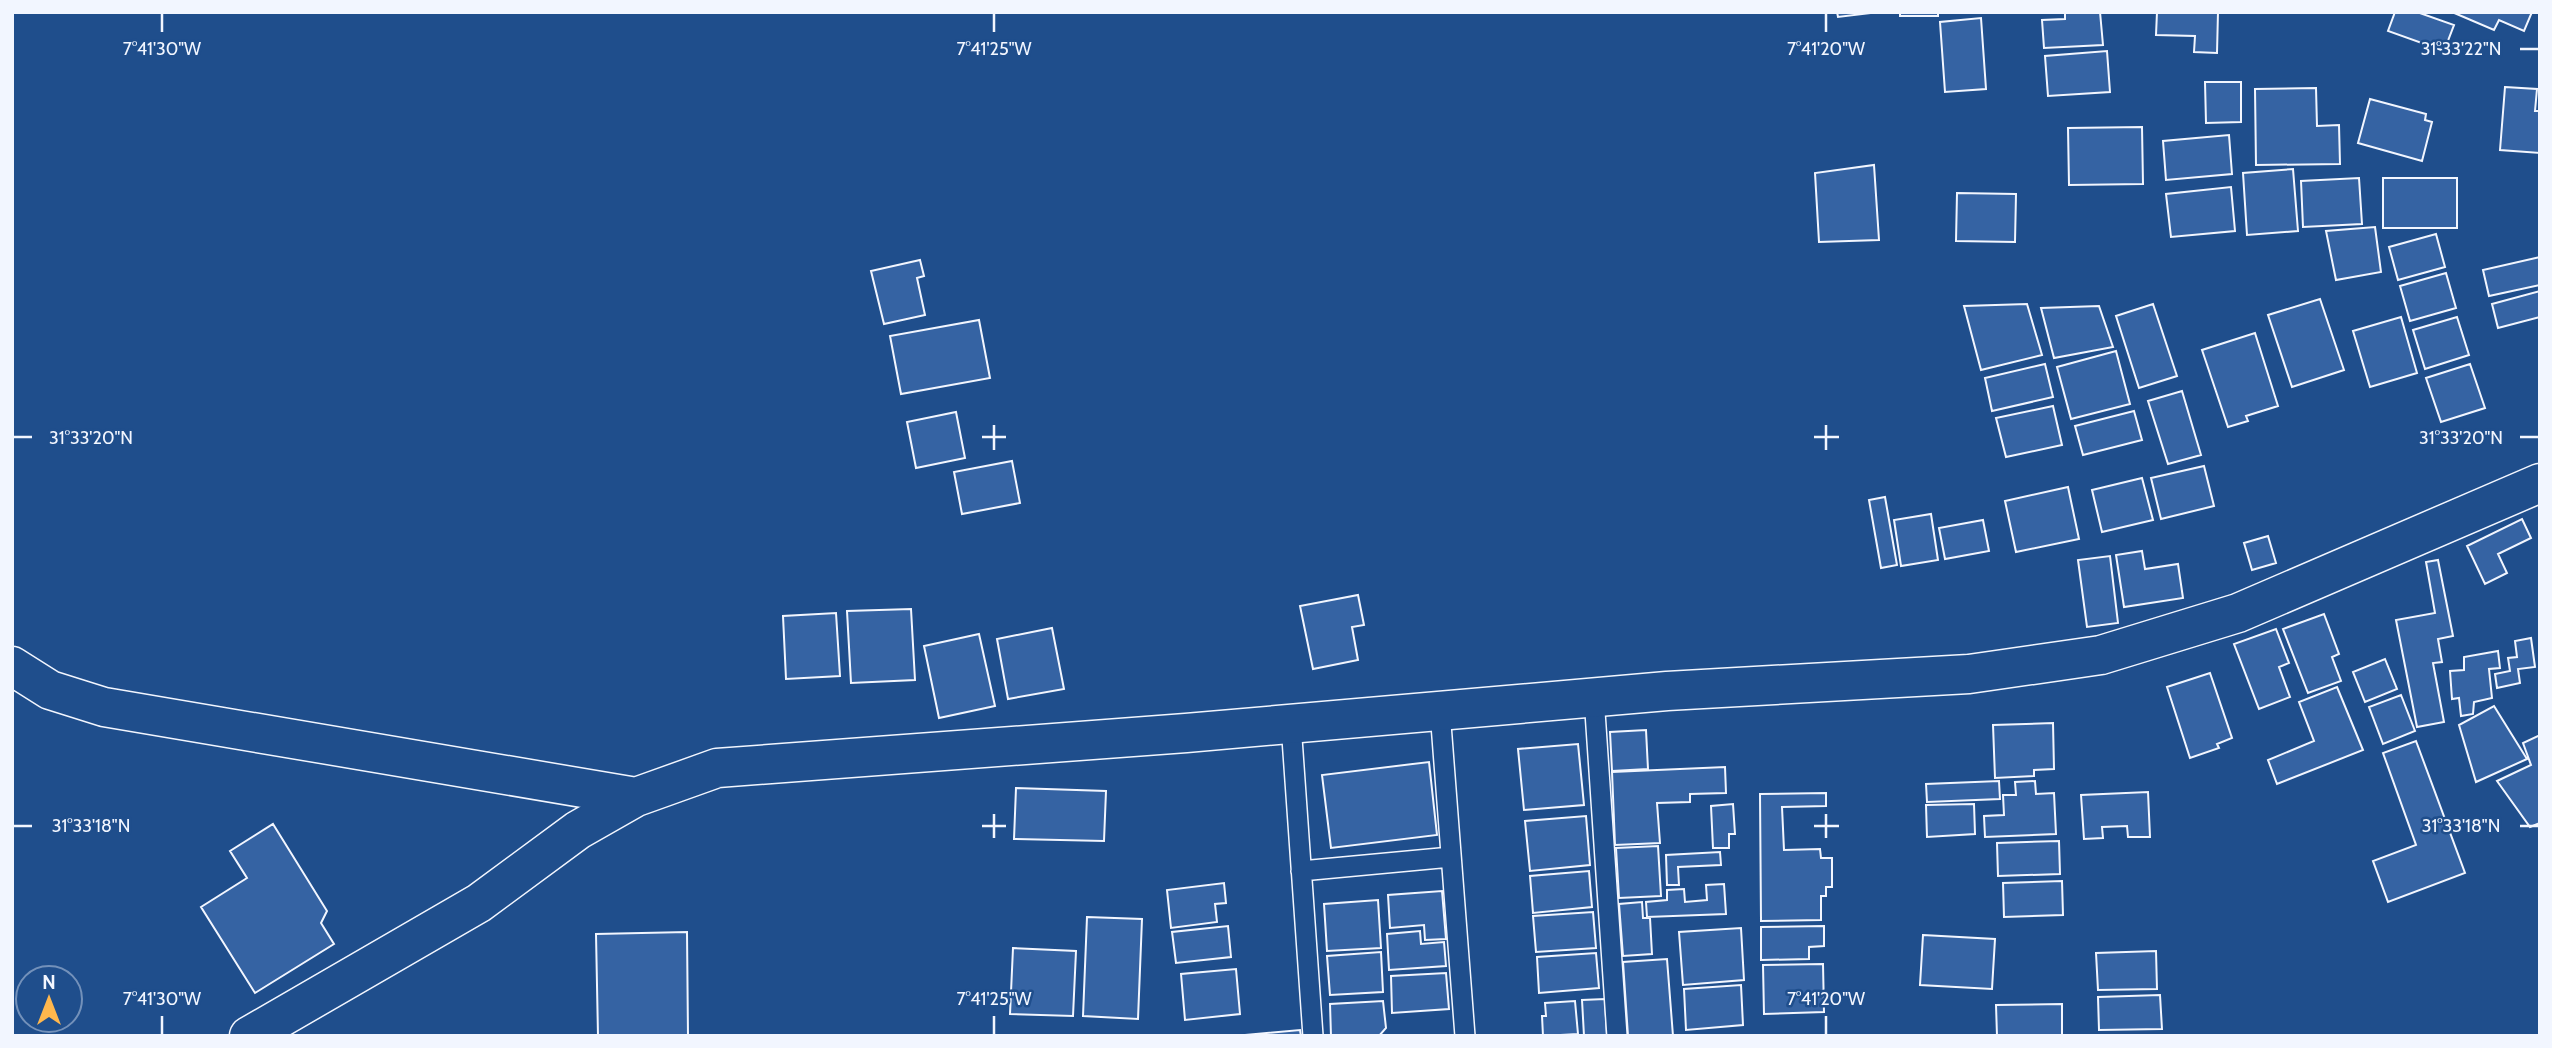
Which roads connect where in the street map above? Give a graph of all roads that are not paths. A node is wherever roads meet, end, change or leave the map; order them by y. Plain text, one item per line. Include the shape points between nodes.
1 (2540, 483) edge
2 (12, 666) edge
3 (1594, 697) junction
4 (1440, 711) junction
5 (1291, 724) junction
6 (636, 797) junction
7 (1451, 857) junction
8 (1301, 871) junction
9 (249, 1036) edge
10 (1313, 1036) edge
11 (1465, 1036) edge
12 (1617, 1036) edge

1 - 3 street via 2238,613 2101,655 1969,674
2 - 6 street via 50,690 104,707
3 - 4 street
3 - 12 lane
4 - 5 street
4 - 7 lane
5 - 6 street via 717,768
5 - 8 lane
6 - 9 street via 578,830 479,903
7 - 8 lane
7 - 11 lane
8 - 10 lane

